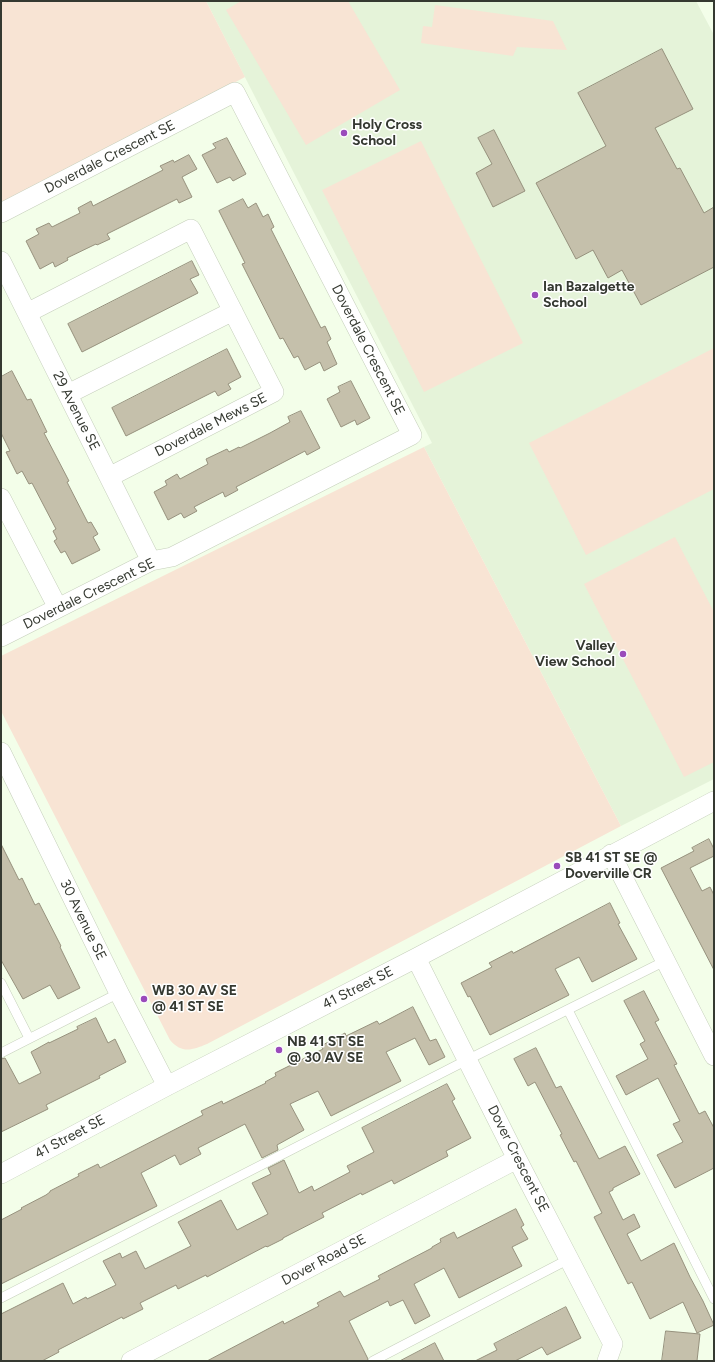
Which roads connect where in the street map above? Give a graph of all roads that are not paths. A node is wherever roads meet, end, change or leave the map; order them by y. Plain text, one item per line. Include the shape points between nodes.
1 (1, 213) edge
2 (1, 261) edge
3 (233, 311) junction
4 (27, 313) junction
5 (68, 394) junction
6 (109, 476) junction
7 (1, 498) edge
8 (151, 561) junction
9 (58, 608) junction
10 (1, 637) edge
11 (1, 752) edge
12 (714, 801) edge
13 (610, 854) junction
14 (416, 958) junction
15 (665, 961) junction
16 (1, 983) edge
17 (119, 993) junction
18 (568, 1010) junction
19 (29, 1038) junction
20 (1, 1052) edge
21 (714, 1056) edge
22 (467, 1060) junction
23 (167, 1086) junction
24 (517, 1159) junction
25 (1, 1174) edge
26 (569, 1259) junction
27 (1, 1298) edge
28 (714, 1299) edge
29 (131, 1361) edge
30 (373, 1361) edge
31 (607, 1361) edge

1 - 8 street, Doverdale Crescent SE via 235,92 412,435 172,557
2 - 4 street, 29 Avenue SE
3 - 4 street, Doverdale Mews SE via 191,229
3 - 5 street
3 - 6 street, Doverdale Mews SE via 274,392
4 - 5 street, 29 Avenue SE
5 - 6 street, 29 Avenue SE
6 - 8 street, 29 Avenue SE
7 - 9 street
8 - 9 street, Doverdale Crescent SE
9 - 10 street, Doverdale Crescent SE
11 - 17 street, 30 Avenue SE
12 - 13 street, 41 Street SE
13 - 14 street, 41 Street SE
13 - 15 street
14 - 22 street, Dover Crescent SE
14 - 23 street, 41 Street SE
15 - 18 lane
15 - 21 street
16 - 19 lane
17 - 19 lane
17 - 23 street, 30 Avenue SE
18 - 22 lane
18 - 28 lane
19 - 20 lane
22 - 24 street, Dover Crescent SE
22 - 27 lane
23 - 25 street, 41 Street SE
24 - 26 street, Dover Crescent SE
24 - 29 street, Dover Road SE
26 - 30 lane
26 - 31 street, Dover Crescent SE via 613,1344

